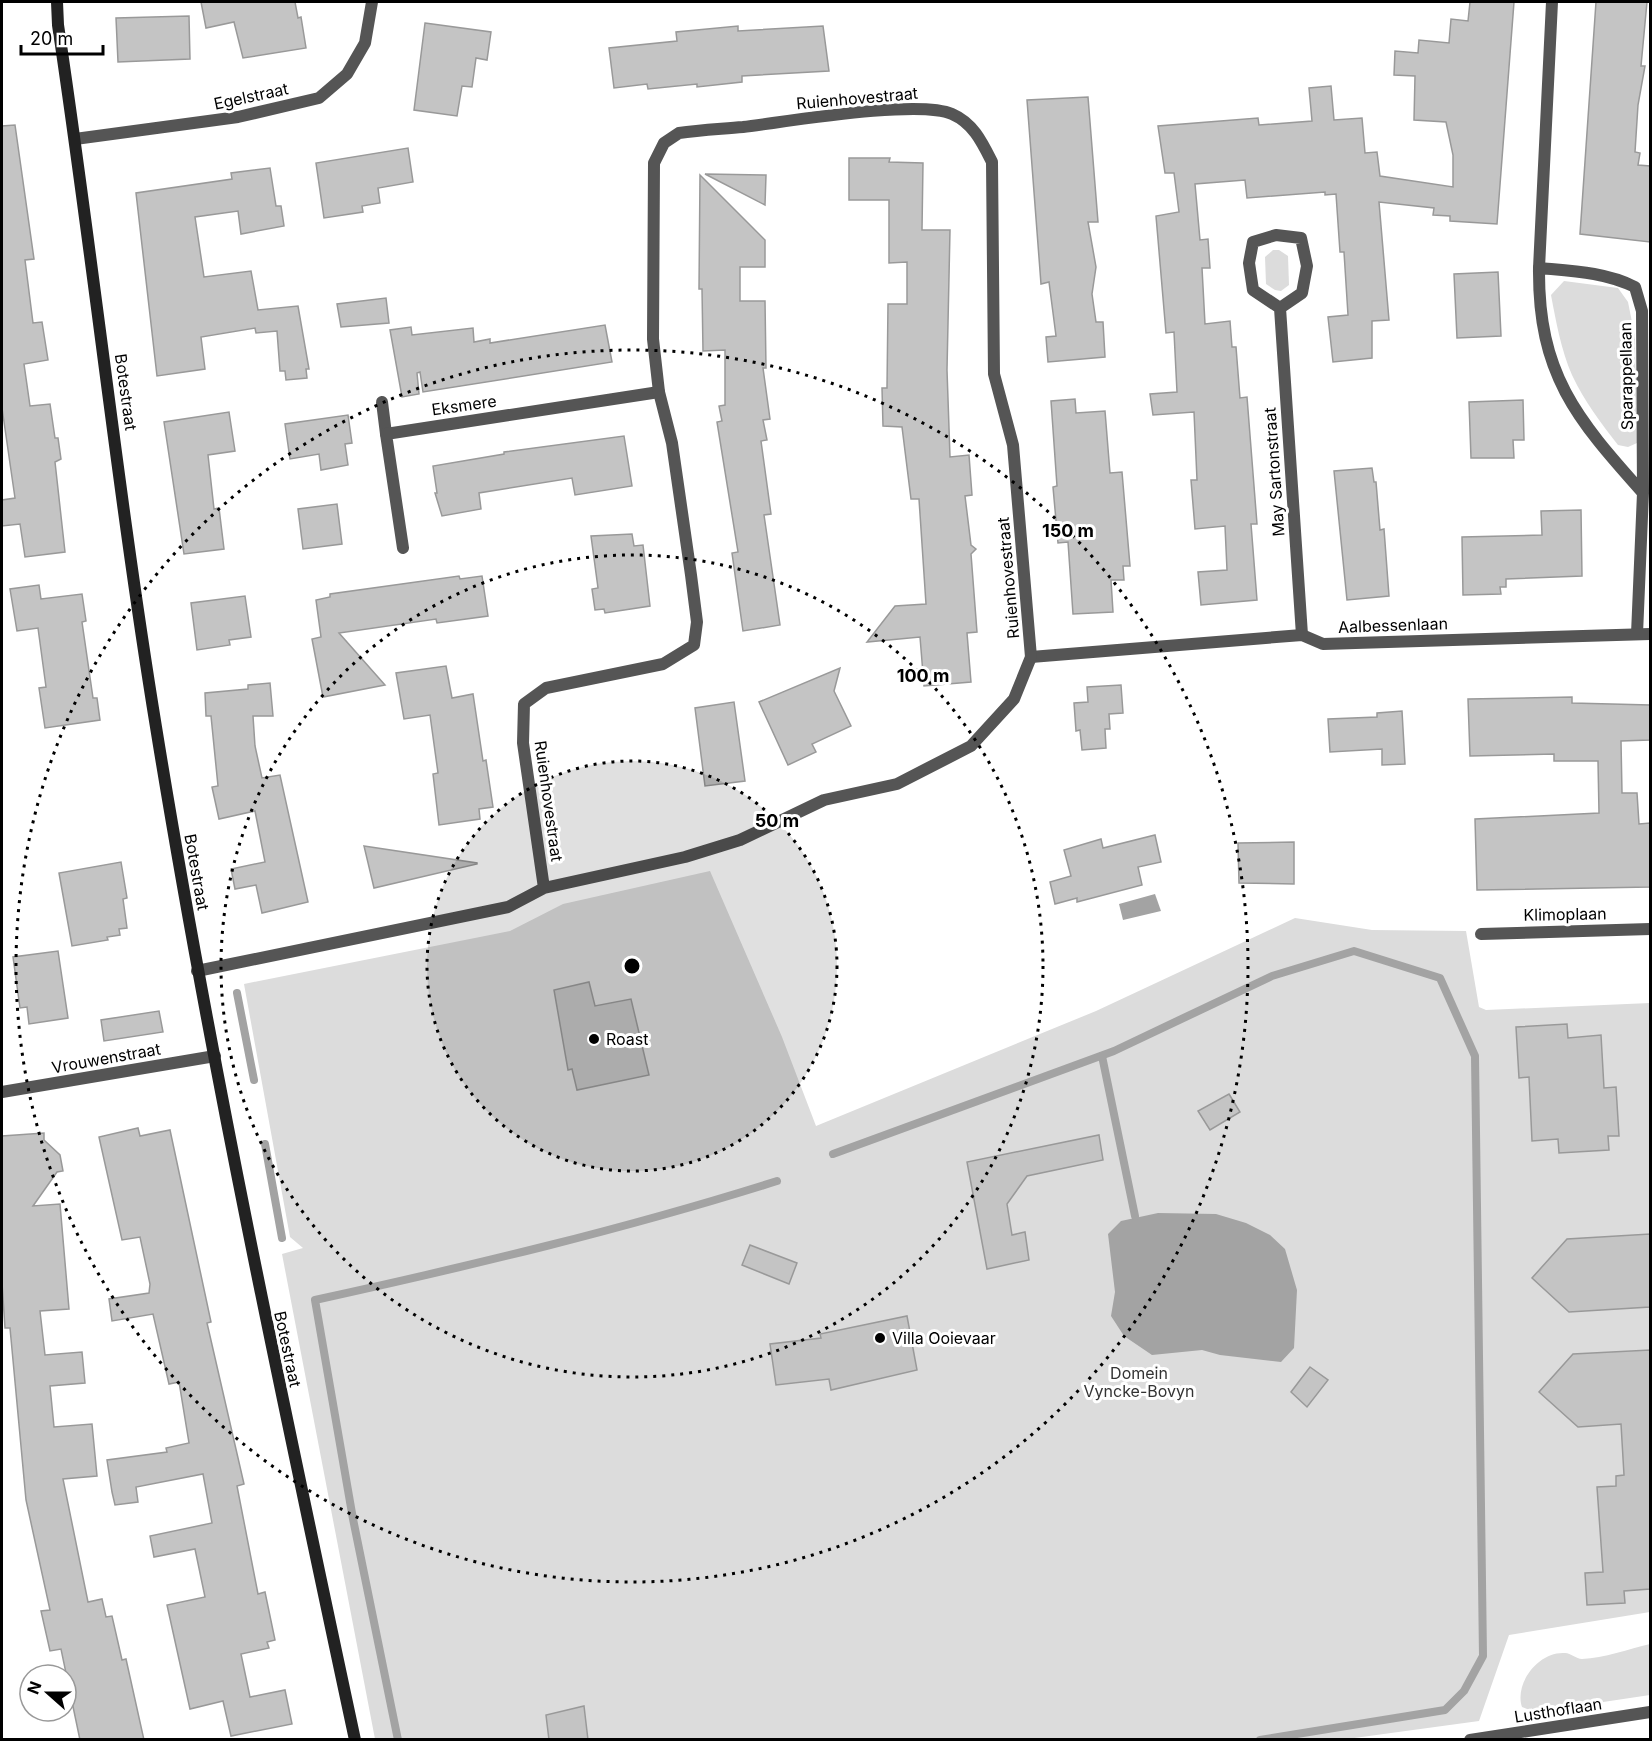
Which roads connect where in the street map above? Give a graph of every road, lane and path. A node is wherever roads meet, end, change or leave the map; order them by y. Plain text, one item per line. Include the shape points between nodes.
1 (57, 2) edge
2 (372, 2) edge
3 (1552, 2) edge
4 (75, 139) junction
5 (1539, 268) junction
6 (1280, 308) junction
7 (659, 392) junction
8 (382, 402) dead end
9 (386, 434) junction
10 (1643, 493) junction
11 (403, 548) dead end
12 (1302, 634) junction
13 (1637, 634) junction
14 (1650, 634) edge
15 (1031, 657) junction
16 (544, 888) junction
17 (1650, 928) edge
18 (1481, 934) dead end
19 (197, 971) junction
20 (215, 1056) junction
21 (2, 1092) edge
22 (1650, 1712) edge
23 (1475, 1739) edge
24 (355, 1740) edge
25 (1470, 1740) edge

1 - 4 street, Botestraat
2 - 4 street, Egelstraat via 365,43 347,74 319,98 238,117
3 - 5 street, Sparappellaan
4 - 19 street, Botestraat via 155,722
5 - 10 street, Sparappellaan via 1545,341 1562,387 1589,432
5 - 10 street, Sparappellaan via 1617,278 1635,287 1642,311
6 - 6 street via 1302,292 1307,266 1301,238 1276,235 1253,242 1249,263 1253,290
6 - 12 street, May Sartonstraat
7 - 9 street, Eksmere
7 - 15 street, Ruienhovestraat via 653,339 653,191 654,163 664,143 679,133 925,108 951,113 966,121 981,139 992,162 994,374 1013,445
7 - 16 street, Ruienhovestraat via 672,443 691,575 697,622 694,645 663,664 546,688 524,704 523,743
8 - 9 street
9 - 11 street
10 - 13 street, Sparappellaan
12 - 13 street, Aalbessenlaan via 1323,644
12 - 15 street, Aalbessenlaan
13 - 14 street, Aalbessenlaan
15 - 16 street, Ruienhovestraat via 1014,699 971,746 897,784 824,800 740,840 685,858
16 - 19 street, Ruienhovestraat via 508,907
17 - 18 street, Klimoplaan
19 - 20 street, Botestraat
20 - 21 street, Vrouwenstraat
20 - 24 street, Botestraat via 255,1269
22 - 23 street, Lusthoflaan
23 - 25 street, Lusthoflaan

